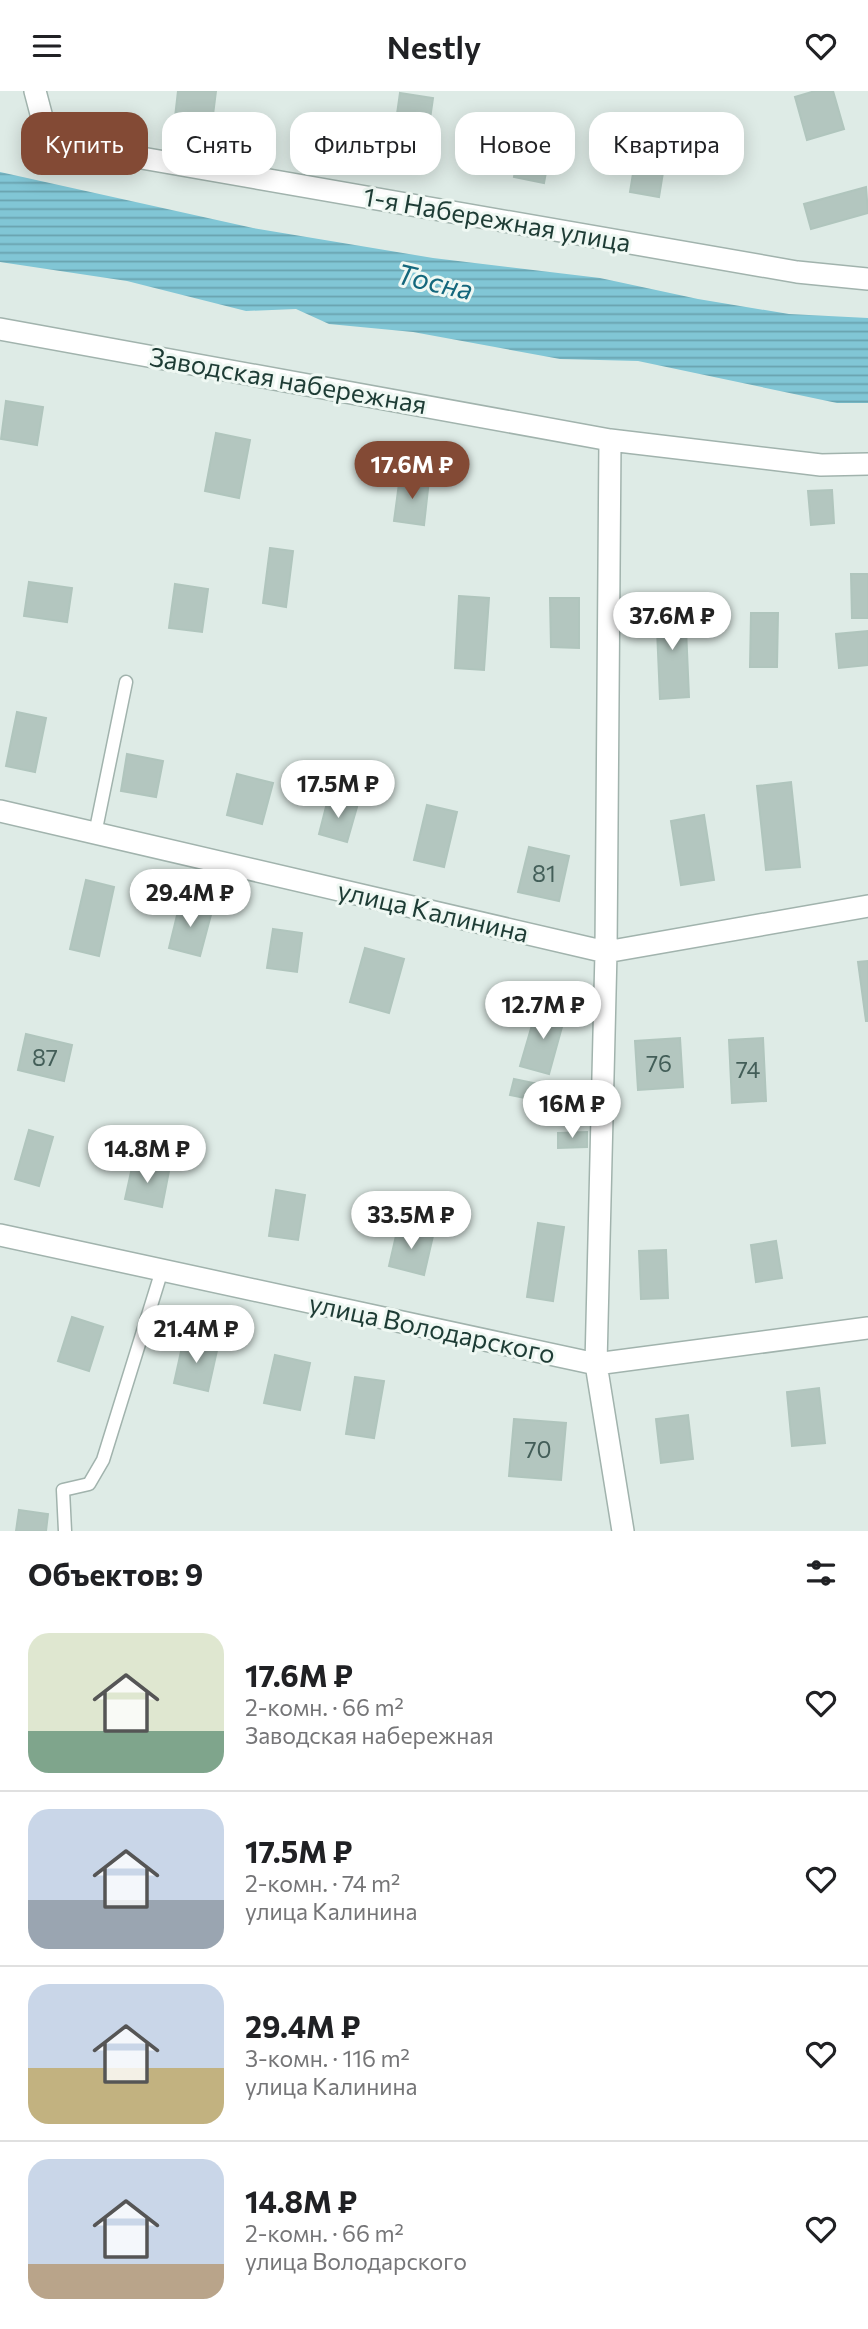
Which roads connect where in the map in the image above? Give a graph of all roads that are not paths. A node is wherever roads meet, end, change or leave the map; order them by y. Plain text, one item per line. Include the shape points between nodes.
1 (35, 91) edge
2 (868, 279) edge
3 (0, 329) edge
4 (610, 440) junction
5 (868, 464) edge
6 (126, 682) dead end
7 (0, 811) edge
8 (95, 834) junction
9 (868, 906) edge
10 (606, 952) junction
11 (0, 1235) edge
12 (162, 1270) junction
13 (868, 1328) edge
14 (596, 1364) junction
15 (65, 1531) edge
16 (623, 1531) edge

1 - 2 street, 1-я Набережная улица via 45,129 90,149 797,272
3 - 4 street, Заводская набережная
4 - 5 street, Заводская набережная via 821,465
4 - 10 street
6 - 8 lane
7 - 8 street, улица Калинина
8 - 10 street, улица Калинина
9 - 10 street, улица Калинина
10 - 14 street
11 - 12 street, улица Володарского
12 - 14 street, улица Володарского
12 - 15 lane via 103,1460 89,1484 63,1490
13 - 14 street, улица Володарского
14 - 16 street

